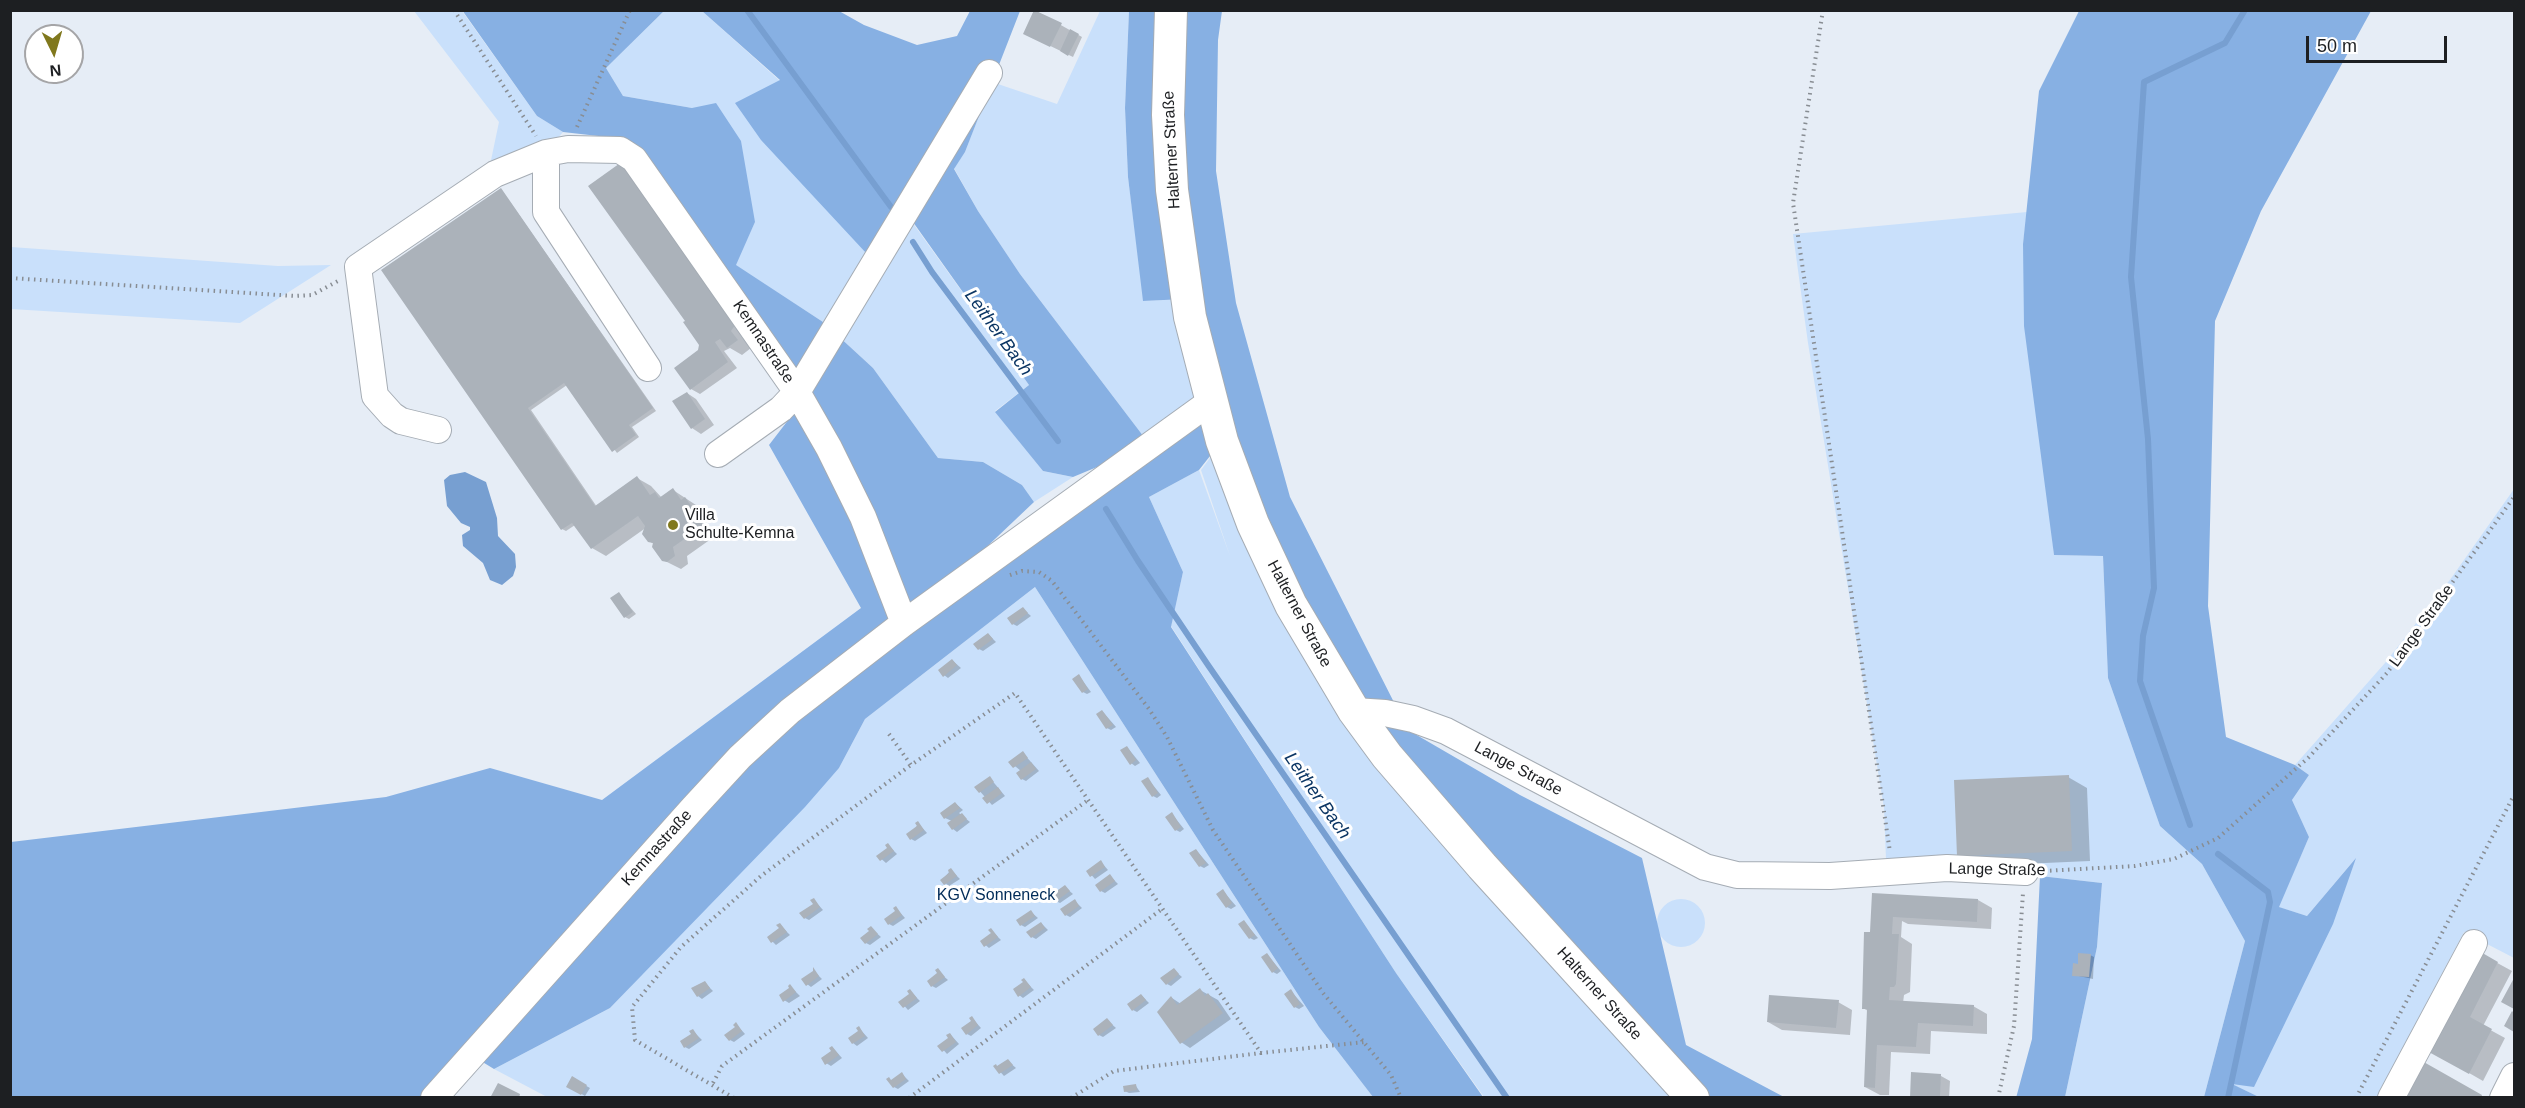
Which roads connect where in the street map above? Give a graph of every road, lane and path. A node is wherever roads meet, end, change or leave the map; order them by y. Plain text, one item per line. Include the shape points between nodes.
1 (454, 10) edge
2 (630, 10) edge
3 (1171, 10) edge
4 (1823, 10) edge
5 (989, 73) dead end
6 (557, 151) junction
7 (358, 267) junction
8 (10, 278) edge
9 (648, 368) dead end
10 (797, 392) junction
11 (1210, 402) junction
12 (438, 430) dead end
13 (718, 454) dead end
14 (2514, 497) edge
15 (1005, 577) dead end
16 (904, 623) junction
17 (1354, 711) junction
18 (889, 734) dead end
19 (910, 765) junction
20 (2514, 795) edge
21 (1088, 800) junction
22 (2512, 805) edge
23 (1891, 871) junction
24 (2025, 872) junction
25 (1162, 909) junction
26 (2474, 943) dead end
27 (1365, 1042) junction
28 (1261, 1053) junction
29 (2514, 1076) edge
30 (713, 1083) junction
31 (434, 1098) edge
32 (734, 1098) edge
33 (909, 1098) edge
34 (1071, 1098) edge
35 (1401, 1098) edge
36 (1693, 1098) edge
37 (1998, 1098) edge
38 (2356, 1098) edge
39 (2391, 1098) edge
40 (2503, 1098) edge

1 - 6 path via 518,105
2 - 6 path
3 - 11 main road, Halterner Straße via 1168,115 1172,190 1190,317
4 - 23 path via 1793,203 1885,808
5 - 10 street
6 - 7 street via 495,174
6 - 9 street via 546,212
6 - 10 street, Kemnastraße via 620,150 634,159
7 - 8 path via 325,290 295,297
7 - 12 street via 375,396 401,421
10 - 13 street via 781,410
10 - 16 street, Kemnastraße via 863,517
11 - 16 street, Kemnastraße
11 - 17 main road, Halterner Straße via 1258,534 1291,605
14 - 24 path, Lange Straße via 2387,673 2309,757 2218,838 2174,859 2135,866
15 - 27 path via 1022,571 1039,572 1052,581 1149,709 1214,830 1323,993
16 - 31 street, Kemnastraße via 790,711 740,758
17 - 23 street, Lange Straße via 1413,719 1446,731 1705,867 1766,877
17 - 36 main road, Halterner Straße via 1386,756 1482,866
18 - 19 path
19 - 21 path via 1015,693
19 - 30 path via 761,876 681,947 632,1007 634,1040
20 - 22 path
21 - 25 path
21 - 30 path via 722,1066
22 - 38 path
23 - 24 street, Lange Straße via 1947,868
24 - 37 path via 2014,1026
25 - 28 path
25 - 33 path
26 - 39 street
27 - 28 path
27 - 35 path
28 - 34 path via 1114,1071
29 - 40 street
30 - 32 path

